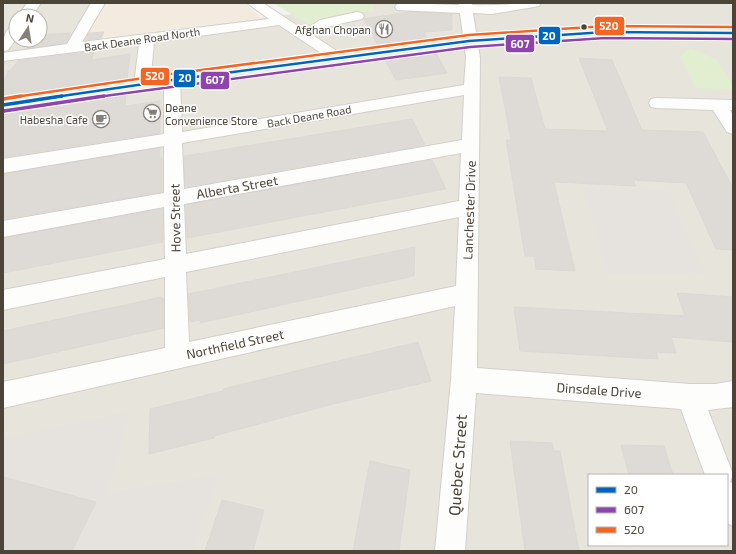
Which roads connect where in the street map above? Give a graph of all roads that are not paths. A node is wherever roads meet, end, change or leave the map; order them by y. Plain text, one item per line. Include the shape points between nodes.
1 (98, 3) edge
2 (254, 3) edge
3 (534, 3) edge
4 (508, 5) edge
5 (465, 6) edge
6 (402, 7) dead end
7 (357, 16) dead end
8 (281, 20) junction
9 (733, 32) edge
10 (304, 36) junction
11 (148, 38) junction
12 (469, 41) junction
13 (72, 48) junction
14 (3, 57) edge
15 (338, 58) junction
16 (172, 80) junction
17 (142, 85) junction
18 (472, 88) junction
19 (657, 103) dead end
20 (3, 105) edge
21 (727, 114) edge
22 (173, 140) junction
23 (471, 145) junction
24 (3, 166) edge
25 (174, 198) junction
26 (469, 207) junction
27 (3, 229) edge
28 (175, 266) junction
29 (466, 293) junction
30 (3, 300) edge
31 (177, 357) junction
32 (464, 380) junction
33 (733, 394) edge
34 (3, 395) edge
35 (690, 397) junction
36 (719, 474) edge
37 (728, 498) edge
38 (733, 511) edge
39 (450, 551) edge

1 - 13 street
2 - 8 street
3 - 4 street
4 - 5 street via 492,10
5 - 6 street
5 - 12 street, Lanchester Drive
7 - 10 street via 325,23
8 - 10 street
8 - 11 street, Back Deane Road North
9 - 12 main road via 605,32
10 - 15 street
11 - 13 street, Back Deane Road North
11 - 17 street
12 - 15 main road
12 - 18 street, Lanchester Drive via 473,58
13 - 14 street, Back Deane Road North
15 - 16 main road
16 - 17 main road
16 - 22 street, Hove Street
17 - 20 main road
18 - 22 street, Back Deane Road
18 - 23 street, Lanchester Drive
19 - 21 street
22 - 24 street, Back Deane Road
22 - 25 street, Hove Street
23 - 25 street, Alberta Street
23 - 26 street, Lanchester Drive
25 - 27 street, Alberta Street
25 - 28 street, Hove Street
26 - 28 street
26 - 29 street, Lanchester Drive
28 - 30 street
28 - 31 street, Hove Street
29 - 31 street, Northfield Street
29 - 32 street, Lanchester Drive
31 - 34 street, Northfield Street
32 - 35 street, Dinsdale Drive
32 - 39 street, Quebec Street
33 - 35 street, Dinsdale Drive
35 - 36 street
37 - 38 street

